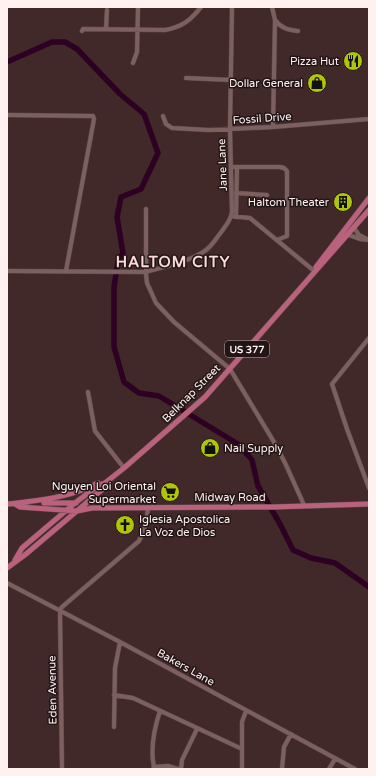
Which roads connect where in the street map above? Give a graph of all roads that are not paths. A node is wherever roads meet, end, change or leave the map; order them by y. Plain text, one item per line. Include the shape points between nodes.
1 (138, 7) edge
2 (201, 7) edge
3 (232, 7) edge
4 (272, 7) edge
5 (107, 10) dead end
6 (274, 20) junction
7 (106, 29) junction
8 (138, 30) junction
9 (82, 31) dead end
10 (298, 31) dead end
11 (133, 62) dead end
12 (186, 78) dead end
13 (231, 80) junction
14 (7, 115) edge
15 (163, 116) dead end
16 (369, 119) edge
17 (273, 127) junction
18 (230, 129) junction
19 (234, 167) junction
20 (236, 193) junction
21 (267, 195) dead end
22 (369, 198) edge
23 (146, 209) dead end
24 (369, 210) edge
25 (234, 216) junction
26 (354, 228) junction
27 (349, 235) junction
28 (277, 240) junction
29 (369, 240) edge
30 (313, 270) junction
31 (7, 271) edge
32 (66, 271) junction
33 (146, 272) junction
34 (298, 290) junction
35 (369, 338) edge
36 (230, 369) junction
37 (88, 392) dead end
38 (124, 468) junction
39 (115, 475) junction
40 (105, 483) junction
41 (369, 488) edge
42 (25, 502) junction
43 (75, 503) junction
44 (7, 504) edge
45 (15, 504) junction
46 (85, 504) junction
47 (369, 504) edge
48 (304, 506) junction
49 (49, 507) junction
50 (92, 508) junction
51 (148, 508) junction
52 (67, 510) junction
53 (77, 510) junction
54 (59, 517) junction
55 (16, 560) junction
56 (7, 568) edge
57 (7, 583) edge
58 (60, 610) junction
59 (120, 642) junction
60 (114, 695) junction
61 (160, 711) junction
62 (246, 711) junction
63 (114, 727) dead end
64 (197, 729) junction
65 (291, 734) junction
66 (242, 749) junction
67 (335, 759) junction
68 (154, 768) edge
69 (62, 769) edge
70 (178, 769) edge
71 (181, 769) edge
72 (242, 769) edge
73 (282, 769) edge
74 (329, 769) edge
75 (355, 769) edge

1 - 8 street
2 - 8 street via 187,23 176,28
3 - 13 street, Jane Lane
4 - 6 street
5 - 7 street
6 - 10 street via 280,26
6 - 17 street
7 - 8 street
7 - 9 street
8 - 11 street via 137,52
12 - 13 street
13 - 18 street, Jane Lane
14 - 32 street via 93,116
15 - 18 street, Fossil Drive via 166,124 172,128
16 - 17 street, Fossil Drive
17 - 18 street, Fossil Drive
18 - 19 street, Jane Lane
19 - 20 street
19 - 25 street, Jane Lane
19 - 28 street via 286,169 287,236
20 - 21 street
20 - 25 street
22 - 30 main road, Belknap Street / US 377
23 - 33 street
24 - 26 main road, Belknap Street / US 377
25 - 28 street via 250,218
25 - 33 street via 204,252
26 - 27 main road, Belknap Street / US 377
26 - 29 street
27 - 29 street
27 - 34 main road, Belknap Street / US 377
28 - 30 street
30 - 34 main road, Belknap Street / US 377
31 - 32 street
32 - 33 street
33 - 36 street via 147,283 156,303 174,322
34 - 36 main road, Belknap Street / US 377
35 - 41 street via 332,384
36 - 38 main road, Belknap Street / US 377 via 205,397
36 - 48 street via 277,447
37 - 38 street via 95,431
38 - 39 main road, Belknap Street / US 377
39 - 40 main road, Belknap Street / US 377
39 - 42 main road via 68,495
40 - 43 main road, Belknap Street / US 377
40 - 46 main road, Belknap Street / US 377 via 104,488
42 - 45 main road
42 - 49 main road
43 - 46 main road
43 - 49 main road
43 - 52 main road, Belknap Street / US 377
44 - 45 main road
45 - 49 main road via 20,507
46 - 50 main road, Midway Road
46 - 53 main road, Belknap Street / US 377
47 - 48 main road, Midway Road
48 - 51 main road, Midway Road
49 - 52 main road, Midway Road
49 - 54 main road via 59,512
50 - 51 main road, Midway Road
50 - 53 main road, Midway Road
51 - 58 street via 147,522 139,541
52 - 53 main road, Midway Road
52 - 54 main road, Belknap Street / US 377
53 - 55 main road, Belknap Street / US 377
54 - 55 main road, Belknap Street / US 377 via 22,548
55 - 56 main road, US 377
57 - 58 street, Bakers Lane
58 - 59 street, Bakers Lane
58 - 69 street, Eden Avenue
59 - 60 street via 115,668
59 - 62 street, Bakers Lane
60 - 61 street via 132,698
60 - 63 street
61 - 64 street
61 - 68 street via 152,748
62 - 65 street, Bakers Lane
62 - 66 street via 242,722
64 - 66 street
64 - 71 street via 182,760
65 - 67 street, Bakers Lane
65 - 73 street via 284,747
66 - 72 street
67 - 74 street
67 - 75 street, Bakers Lane
68 - 70 street via 168,766

